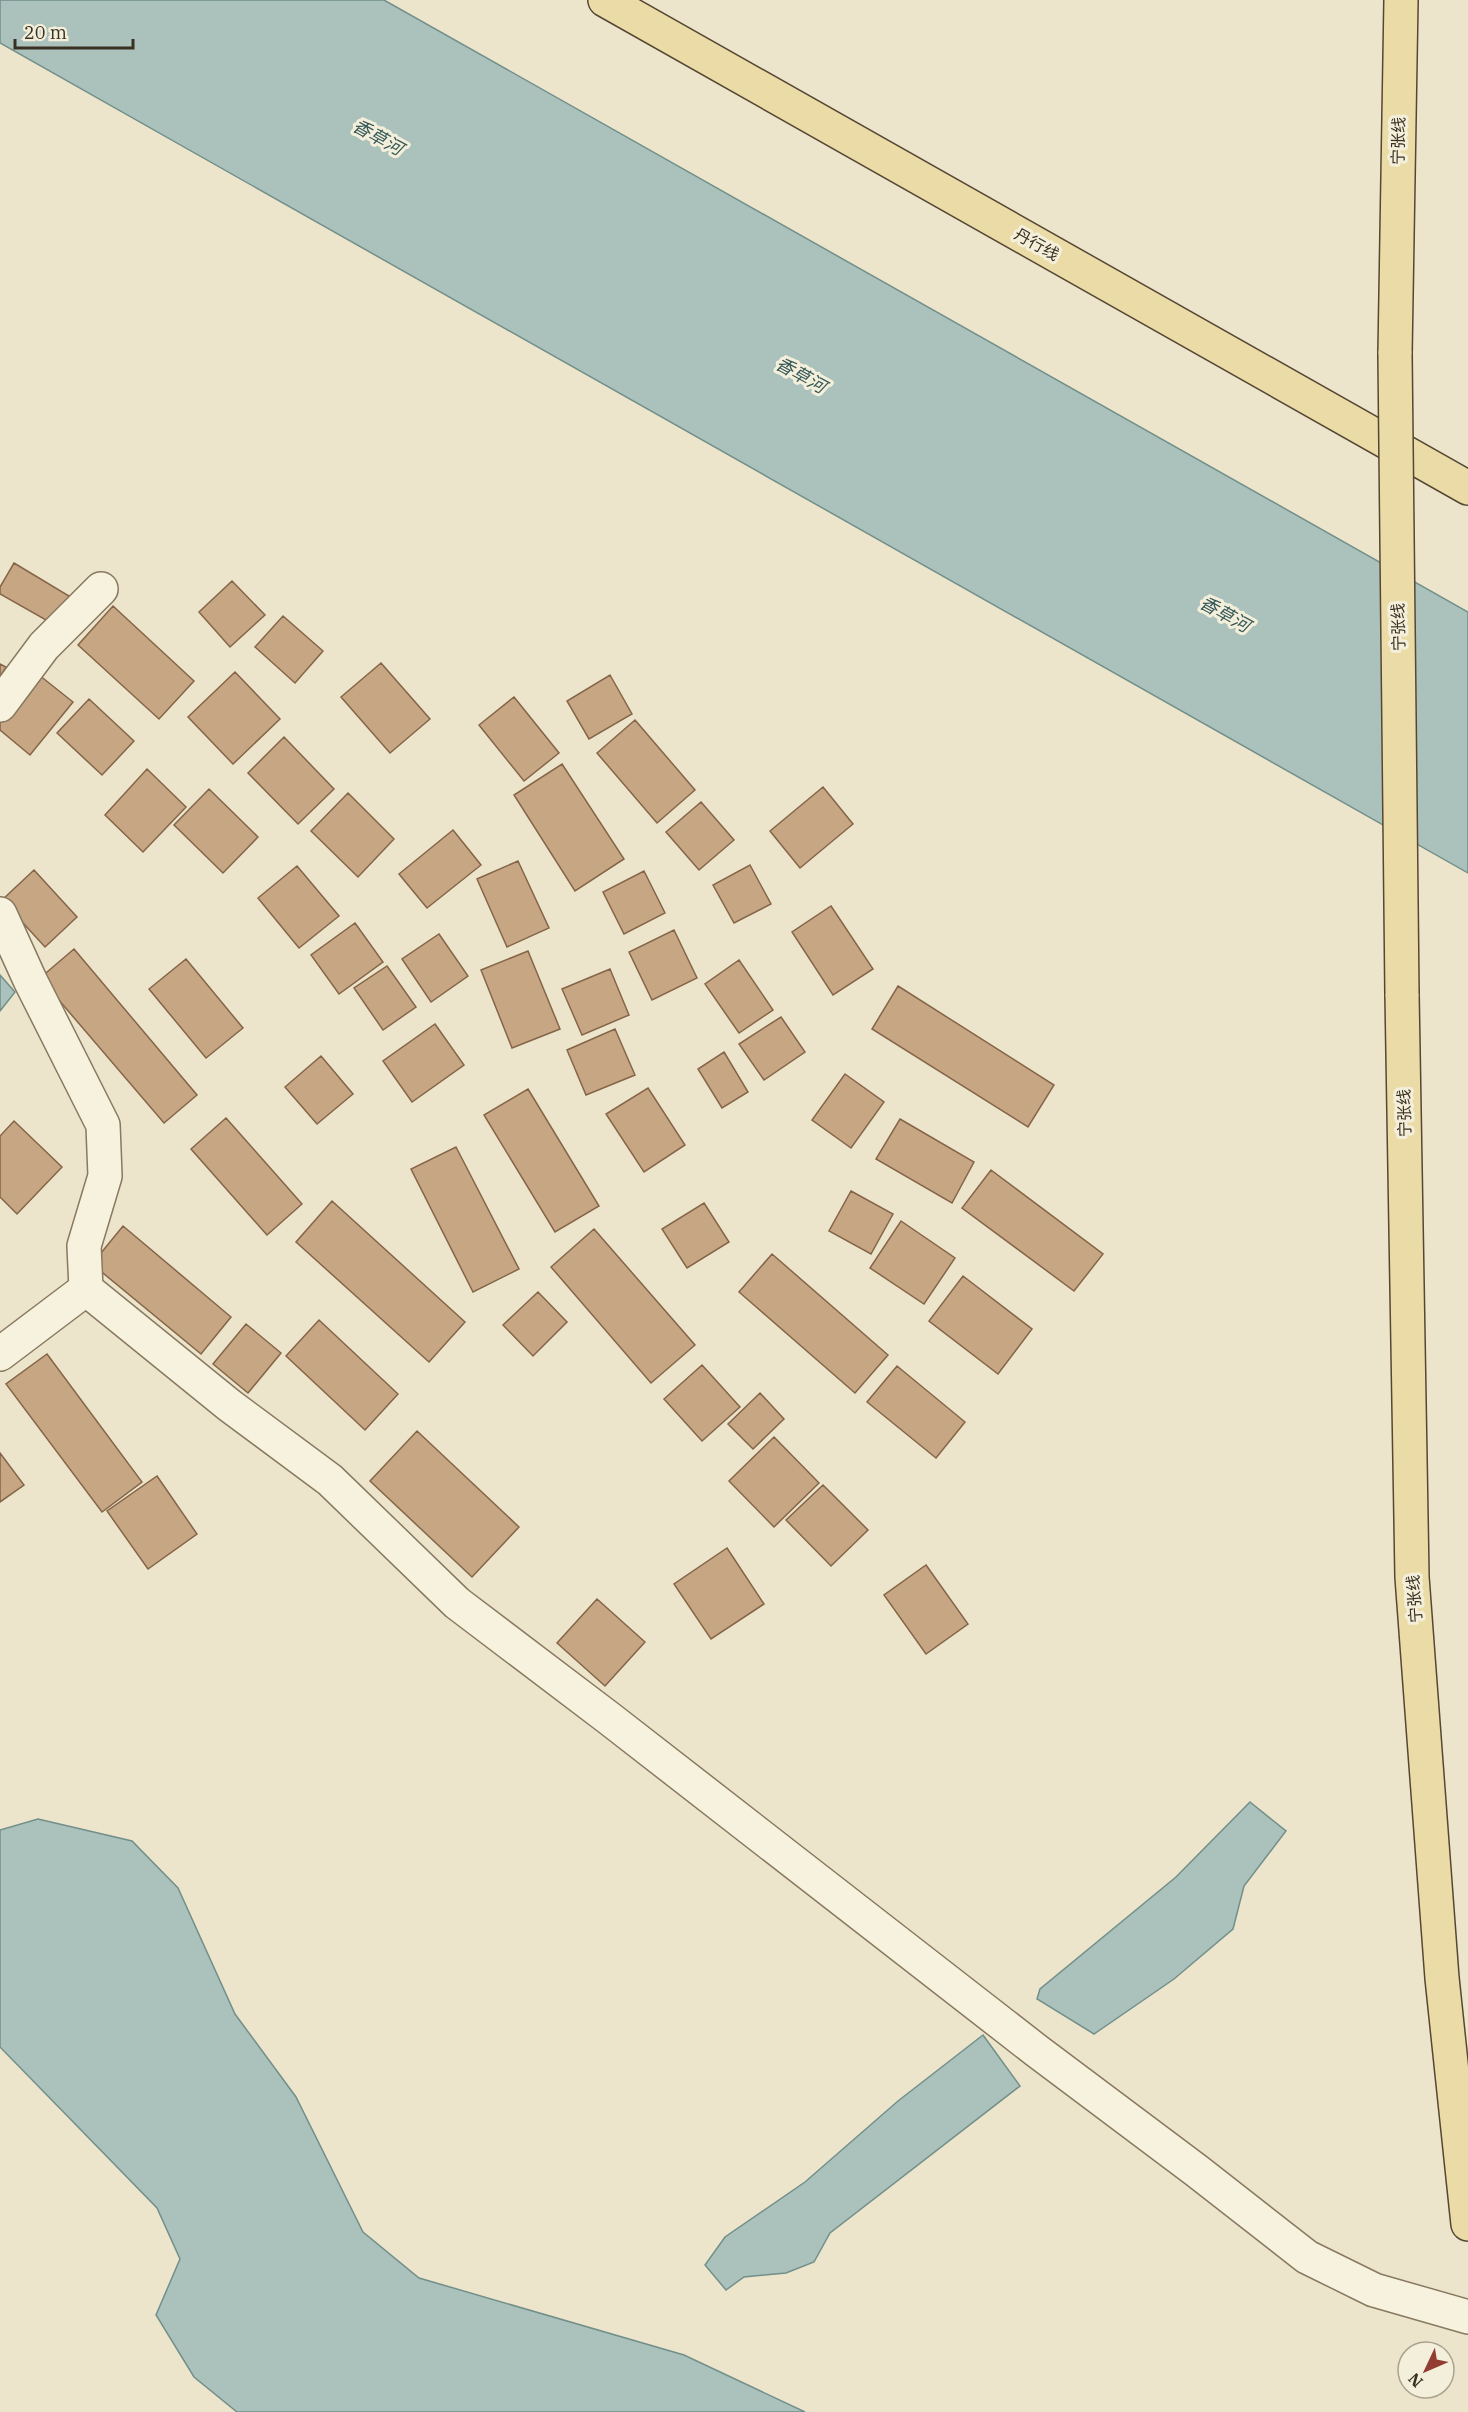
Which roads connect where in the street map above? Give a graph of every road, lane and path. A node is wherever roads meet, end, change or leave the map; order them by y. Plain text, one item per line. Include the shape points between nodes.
1 (605, 0) edge
2 (1401, 0) edge
3 (1468, 488) edge
4 (100, 589) dead end
5 (0, 705) edge
6 (0, 914) edge
7 (86, 1289) junction
8 (0, 1354) edge
9 (1468, 2224) edge
10 (1468, 2317) edge

1 - 3 main road, 丹行线
2 - 9 main road, 宁张线, bridge via 1395,354 1412,1577 1442,1978
4 - 5 street via 44,646
6 - 7 street via 103,1125 105,1176 84,1246
7 - 8 street
7 - 10 street via 229,1405 330,1480 457,1603 1036,2052 1308,2257 1374,2290

